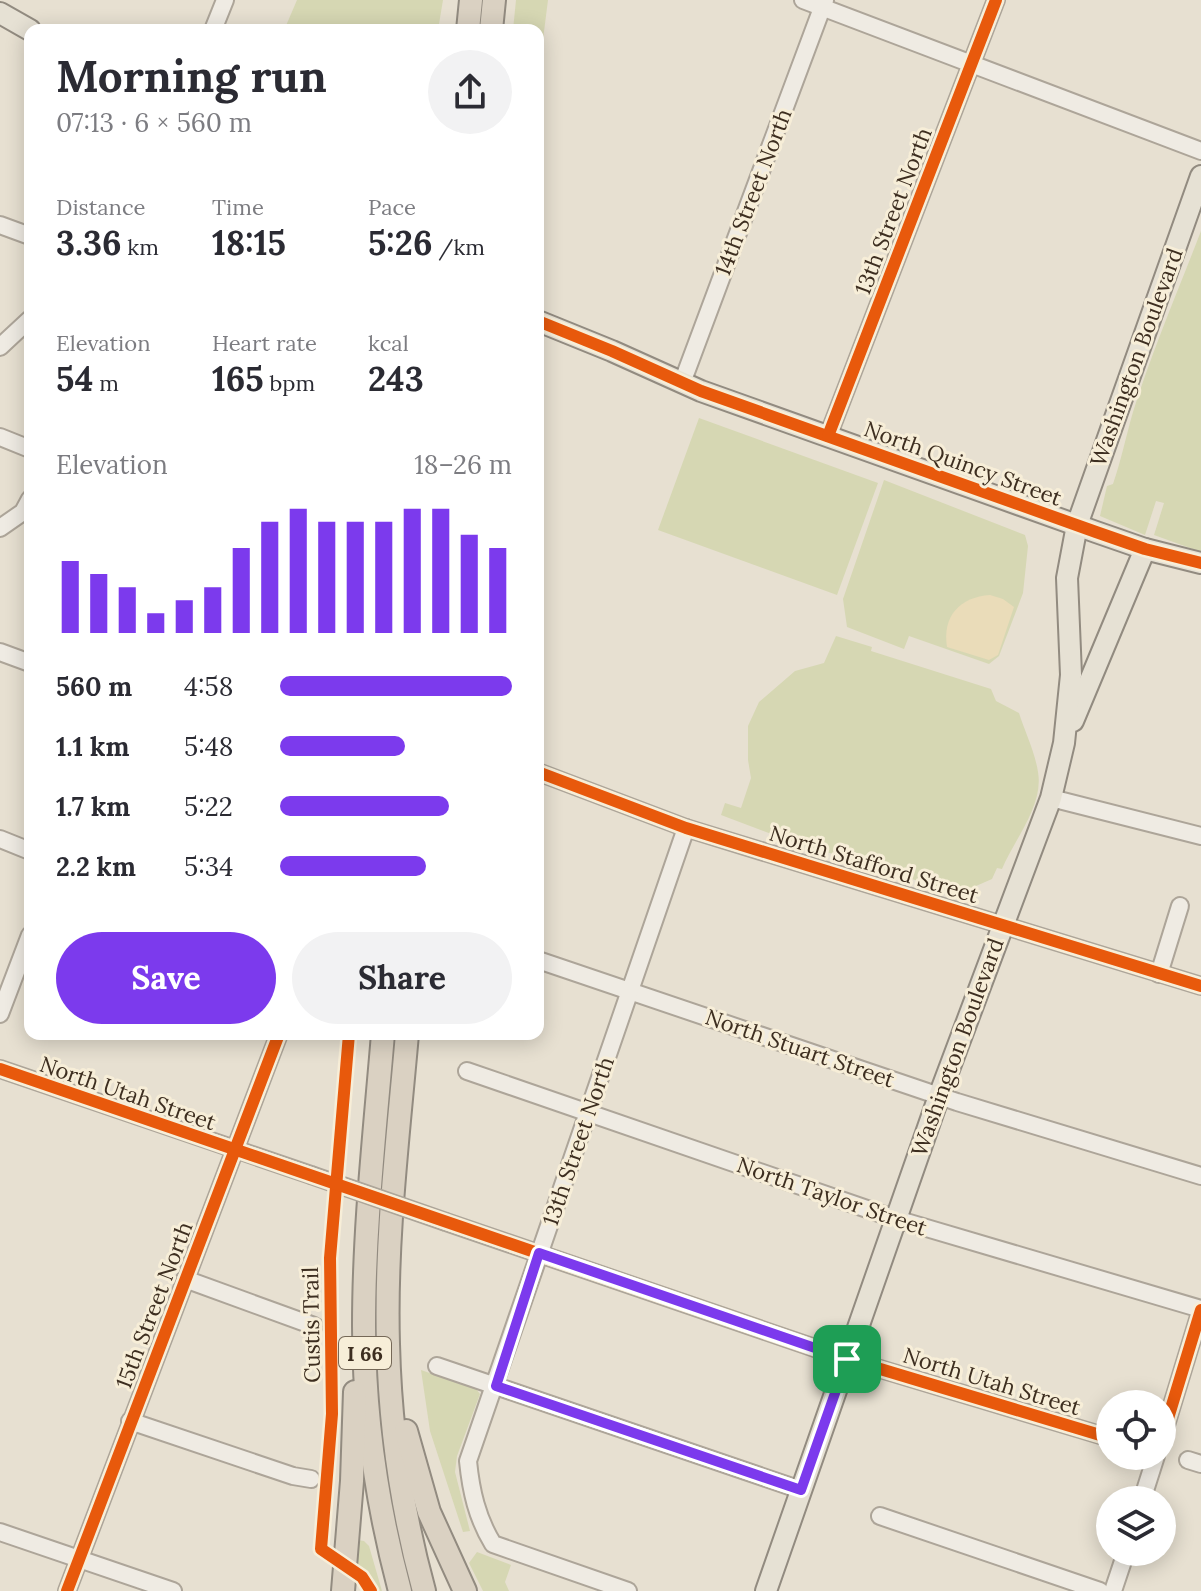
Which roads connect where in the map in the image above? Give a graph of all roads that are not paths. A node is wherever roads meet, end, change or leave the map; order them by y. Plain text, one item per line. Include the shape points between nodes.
1 (225, 0) edge
2 (471, 0) edge
3 (494, 0) edge
4 (803, 0) edge
5 (996, 0) edge
6 (824, 4) edge
7 (0, 13) edge
8 (215, 24) edge
9 (469, 24) edge
10 (492, 24) edge
11 (24, 27) edge
12 (971, 65) junction
13 (1201, 151) edge
14 (1201, 176) edge
15 (0, 225) edge
16 (24, 234) edge
17 (544, 323) edge
18 (24, 325) edge
19 (544, 333) edge
20 (0, 347) edge
21 (675, 380) junction
22 (828, 436) junction
23 (0, 437) edge
24 (24, 447) edge
25 (24, 510) edge
26 (1077, 525) junction
27 (0, 528) edge
28 (1145, 549) junction
29 (1201, 563) edge
30 (0, 652) edge
31 (24, 661) edge
32 (1064, 743) junction
33 (544, 774) edge
34 (1051, 798) junction
35 (686, 828) junction
36 (1201, 836) edge
37 (0, 839) edge
38 (24, 849) edge
39 (1180, 906) dead end
40 (1002, 924) junction
41 (24, 951) edge
42 (544, 962) edge
43 (1159, 974) junction
44 (1201, 986) edge
45 (631, 991) junction
46 (0, 1014) edge
47 (277, 1040) edge
48 (382, 1040) edge
49 (407, 1040) edge
50 (0, 1069) edge
51 (467, 1071) dead end
52 (939, 1096) junction
53 (588, 1112) junction
54 (376, 1113) junction
55 (234, 1150) junction
56 (1201, 1176) edge
57 (896, 1219) junction
58 (390, 1243) junction
59 (539, 1253) junction
60 (185, 1279) junction
61 (1201, 1309) edge
62 (314, 1326) dead end
63 (847, 1359) junction
64 (437, 1366) dead end
65 (496, 1386) junction
66 (1176, 1392) edge
67 (130, 1421) junction
68 (1096, 1434) edge
69 (311, 1479) dead end
70 (801, 1490) junction
71 (880, 1516) dead end
72 (0, 1532) edge
73 (79, 1559) junction
74 (1121, 1566) edge
75 (67, 1591) edge
76 (173, 1591) edge
77 (343, 1591) edge
78 (400, 1591) edge
79 (424, 1591) edge
80 (465, 1591) edge
81 (628, 1591) edge
82 (766, 1591) edge
83 (1100, 1591) edge
84 (1113, 1591) edge

1 - 8 street
2 - 9 highway
3 - 10 highway
4 - 6 street
5 - 12 street, 13th Street North
6 - 12 street
6 - 21 street, 14th Street North
7 - 11 main road
12 - 13 street
12 - 22 street, 13th Street North
14 - 26 main road, Washington Boulevard
15 - 16 street
17 - 21 main road, North Quincy Street
18 - 20 street
19 - 21 main road, North Quincy Street
21 - 22 main road, North Quincy Street
22 - 26 main road, North Quincy Street
23 - 24 street
25 - 27 street
26 - 28 main road, North Quincy Street
26 - 32 main road, Washington Boulevard via 1067,578 1071,675
28 - 29 main road, North Quincy Street
28 - 32 main road
30 - 31 street
32 - 34 main road, Washington Boulevard
33 - 35 street, North Stafford Street
34 - 36 street
34 - 40 main road, Washington Boulevard
35 - 40 street, North Stafford Street
35 - 45 street, 13th Street North
37 - 38 street
39 - 43 street
40 - 43 street, North Stafford Street
40 - 52 main road, Washington Boulevard
41 - 46 street
42 - 45 street, North Stuart Street
43 - 44 street, North Stafford Street
45 - 52 street, North Stuart Street
45 - 53 street, 13th Street North
47 - 55 street, 15th Street North
48 - 54 highway, I 66
49 - 58 highway, I 66
50 - 55 street, North Utah Street
51 - 53 street, North Taylor Street
52 - 56 street, North Stuart Street
52 - 57 main road, Washington Boulevard
53 - 57 street, North Taylor Street
53 - 59 street, 13th Street North
54 - 77 highway via 357,1229 352,1481
54 - 78 highway, I 66 via 365,1358 377,1482
55 - 59 street, North Utah Street, bridge
55 - 60 street, 15th Street North
57 - 61 street, North Taylor Street
57 - 63 main road, Washington Boulevard
58 - 79 highway, I 66 via 388,1343 394,1431
58 - 80 highway via 400,1386 411,1452 432,1520
59 - 63 street, North Utah Street
59 - 65 street, 13th Street North
60 - 62 street
60 - 67 street, 15th Street North
61 - 66 street
63 - 68 street, North Utah Street
63 - 70 main road, Washington Boulevard
64 - 65 street
65 - 70 street
65 - 81 street, 13th Street North via 468,1461 481,1524 493,1544
67 - 69 street
67 - 73 street, 15th Street North
70 - 82 main road, Washington Boulevard
71 - 83 street
72 - 73 street
73 - 75 street, 15th Street North
73 - 76 street
74 - 84 street

